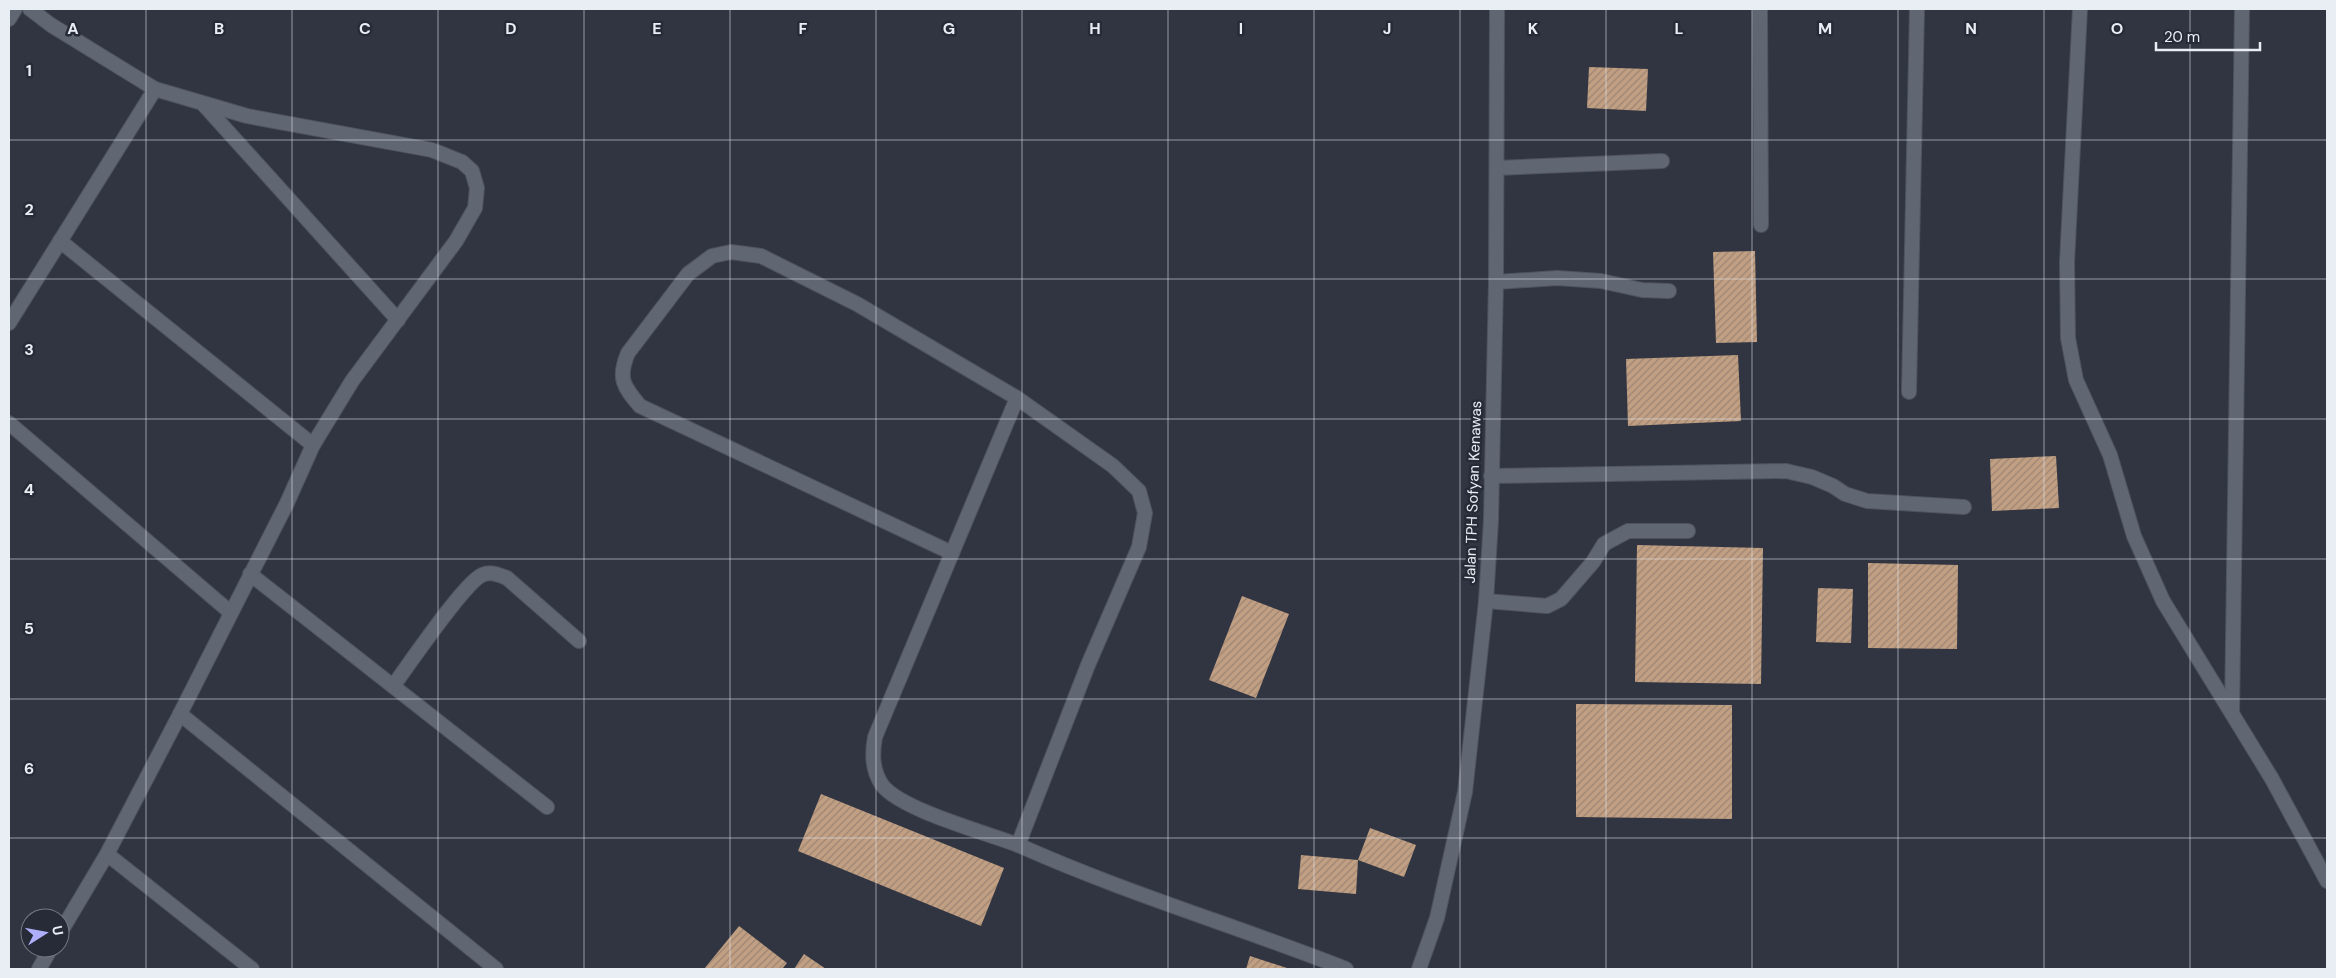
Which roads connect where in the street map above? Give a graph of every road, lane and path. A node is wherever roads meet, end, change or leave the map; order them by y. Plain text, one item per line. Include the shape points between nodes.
1 (15, 9) edge
2 (30, 9) edge
3 (1497, 9) edge
4 (1760, 9) edge
5 (1917, 9) edge
6 (2080, 9) edge
7 (2242, 9) edge
8 (9, 19) edge
9 (155, 89) junction
10 (204, 105) junction
11 (1662, 161) dead end
12 (1497, 168) junction
13 (1761, 225) dead end
14 (60, 241) junction
15 (1496, 282) junction
16 (1669, 291) dead end
17 (398, 320) junction
18 (9, 323) edge
19 (1909, 392) dead end
20 (1017, 398) junction
21 (9, 423) edge
22 (312, 445) junction
23 (1491, 476) junction
24 (1964, 507) dead end
25 (1688, 531) dead end
26 (952, 553) junction
27 (250, 574) junction
28 (1486, 601) junction
29 (230, 612) junction
30 (579, 642) dead end
31 (393, 686) junction
32 (2232, 712) junction
33 (180, 714) junction
34 (546, 806) dead end
35 (1018, 845) junction
36 (107, 854) junction
37 (2327, 881) edge
38 (70, 916) edge
39 (45, 958) edge
40 (38, 969) edge
41 (252, 969) edge
42 (496, 969) edge
43 (1346, 969) edge
44 (1419, 969) edge

1 - 8 street
2 - 9 street via 50,25
3 - 12 street, Jalan TPH Sofyan Kenawas
4 - 13 street
5 - 19 street
6 - 32 street via 2067,262 2068,338 2076,380 2110,455 2134,536 2163,601
7 - 32 street
9 - 10 street
9 - 14 street
10 - 17 street
10 - 17 street via 432,150 462,162 472,171 477,188 475,208 456,241
11 - 12 street
12 - 15 street, Jalan TPH Sofyan Kenawas
14 - 18 street
14 - 22 street
15 - 16 street via 1557,278
15 - 23 street, Jalan TPH Sofyan Kenawas
17 - 22 street via 352,381
20 - 26 street
20 - 26 street via 857,304 761,256 730,252 712,256 688,274 622,366 624,387 640,406
20 - 35 street via 1131,482 1143,500 1145,513 1139,547 1088,665
21 - 29 street
22 - 27 street via 287,504
23 - 24 street via 1786,471 1812,477 1867,501
23 - 28 street, Jalan TPH Sofyan Kenawas
25 - 28 street via 1628,531 1604,544 1593,562 1560,599 1547,606
26 - 35 street via 875,737 874,769 882,785 894,796 917,808
27 - 29 street
27 - 31 street
28 - 44 street, Jalan TPH Sofyan Kenawas via 1465,792 1437,918
29 - 33 street
30 - 31 street via 507,578 493,573 482,575 454,605
31 - 34 street
32 - 37 street
33 - 36 street
33 - 42 street
35 - 43 street
36 - 38 street
36 - 41 street
39 - 40 street

